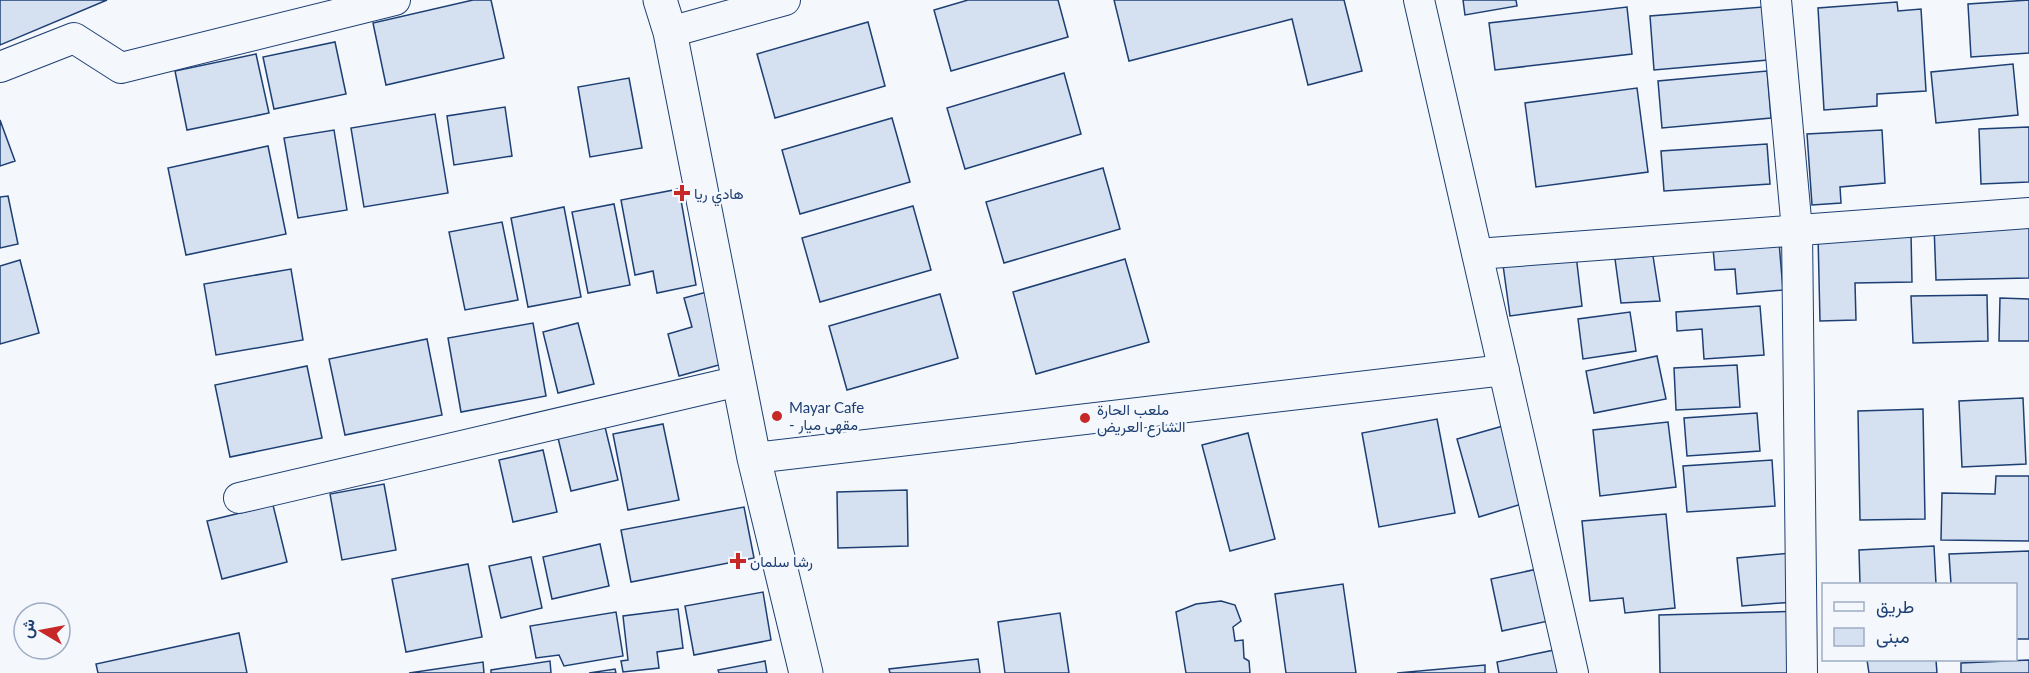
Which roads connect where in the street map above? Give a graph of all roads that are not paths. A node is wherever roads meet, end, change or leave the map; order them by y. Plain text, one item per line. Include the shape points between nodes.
1 (395, 0) edge
2 (660, 0) edge
3 (785, 0) edge
4 (1419, 0) edge
5 (1776, 0) edge
6 (670, 32) junction
7 (0, 67) edge
8 (2029, 213) edge
9 (1797, 230) junction
10 (1477, 254) junction
11 (1504, 370) junction
12 (739, 381) junction
13 (754, 458) junction
14 (239, 498) dead end
15 (806, 673) edge
16 (1573, 673) edge
17 (1802, 673) edge

1 - 7 street via 121,68 74,38
2 - 6 street
3 - 6 street
4 - 10 street
5 - 9 street
6 - 12 street
8 - 9 street
9 - 10 street
9 - 17 street
10 - 11 street
11 - 13 street
11 - 16 street
12 - 13 street
12 - 14 street
13 - 15 street

